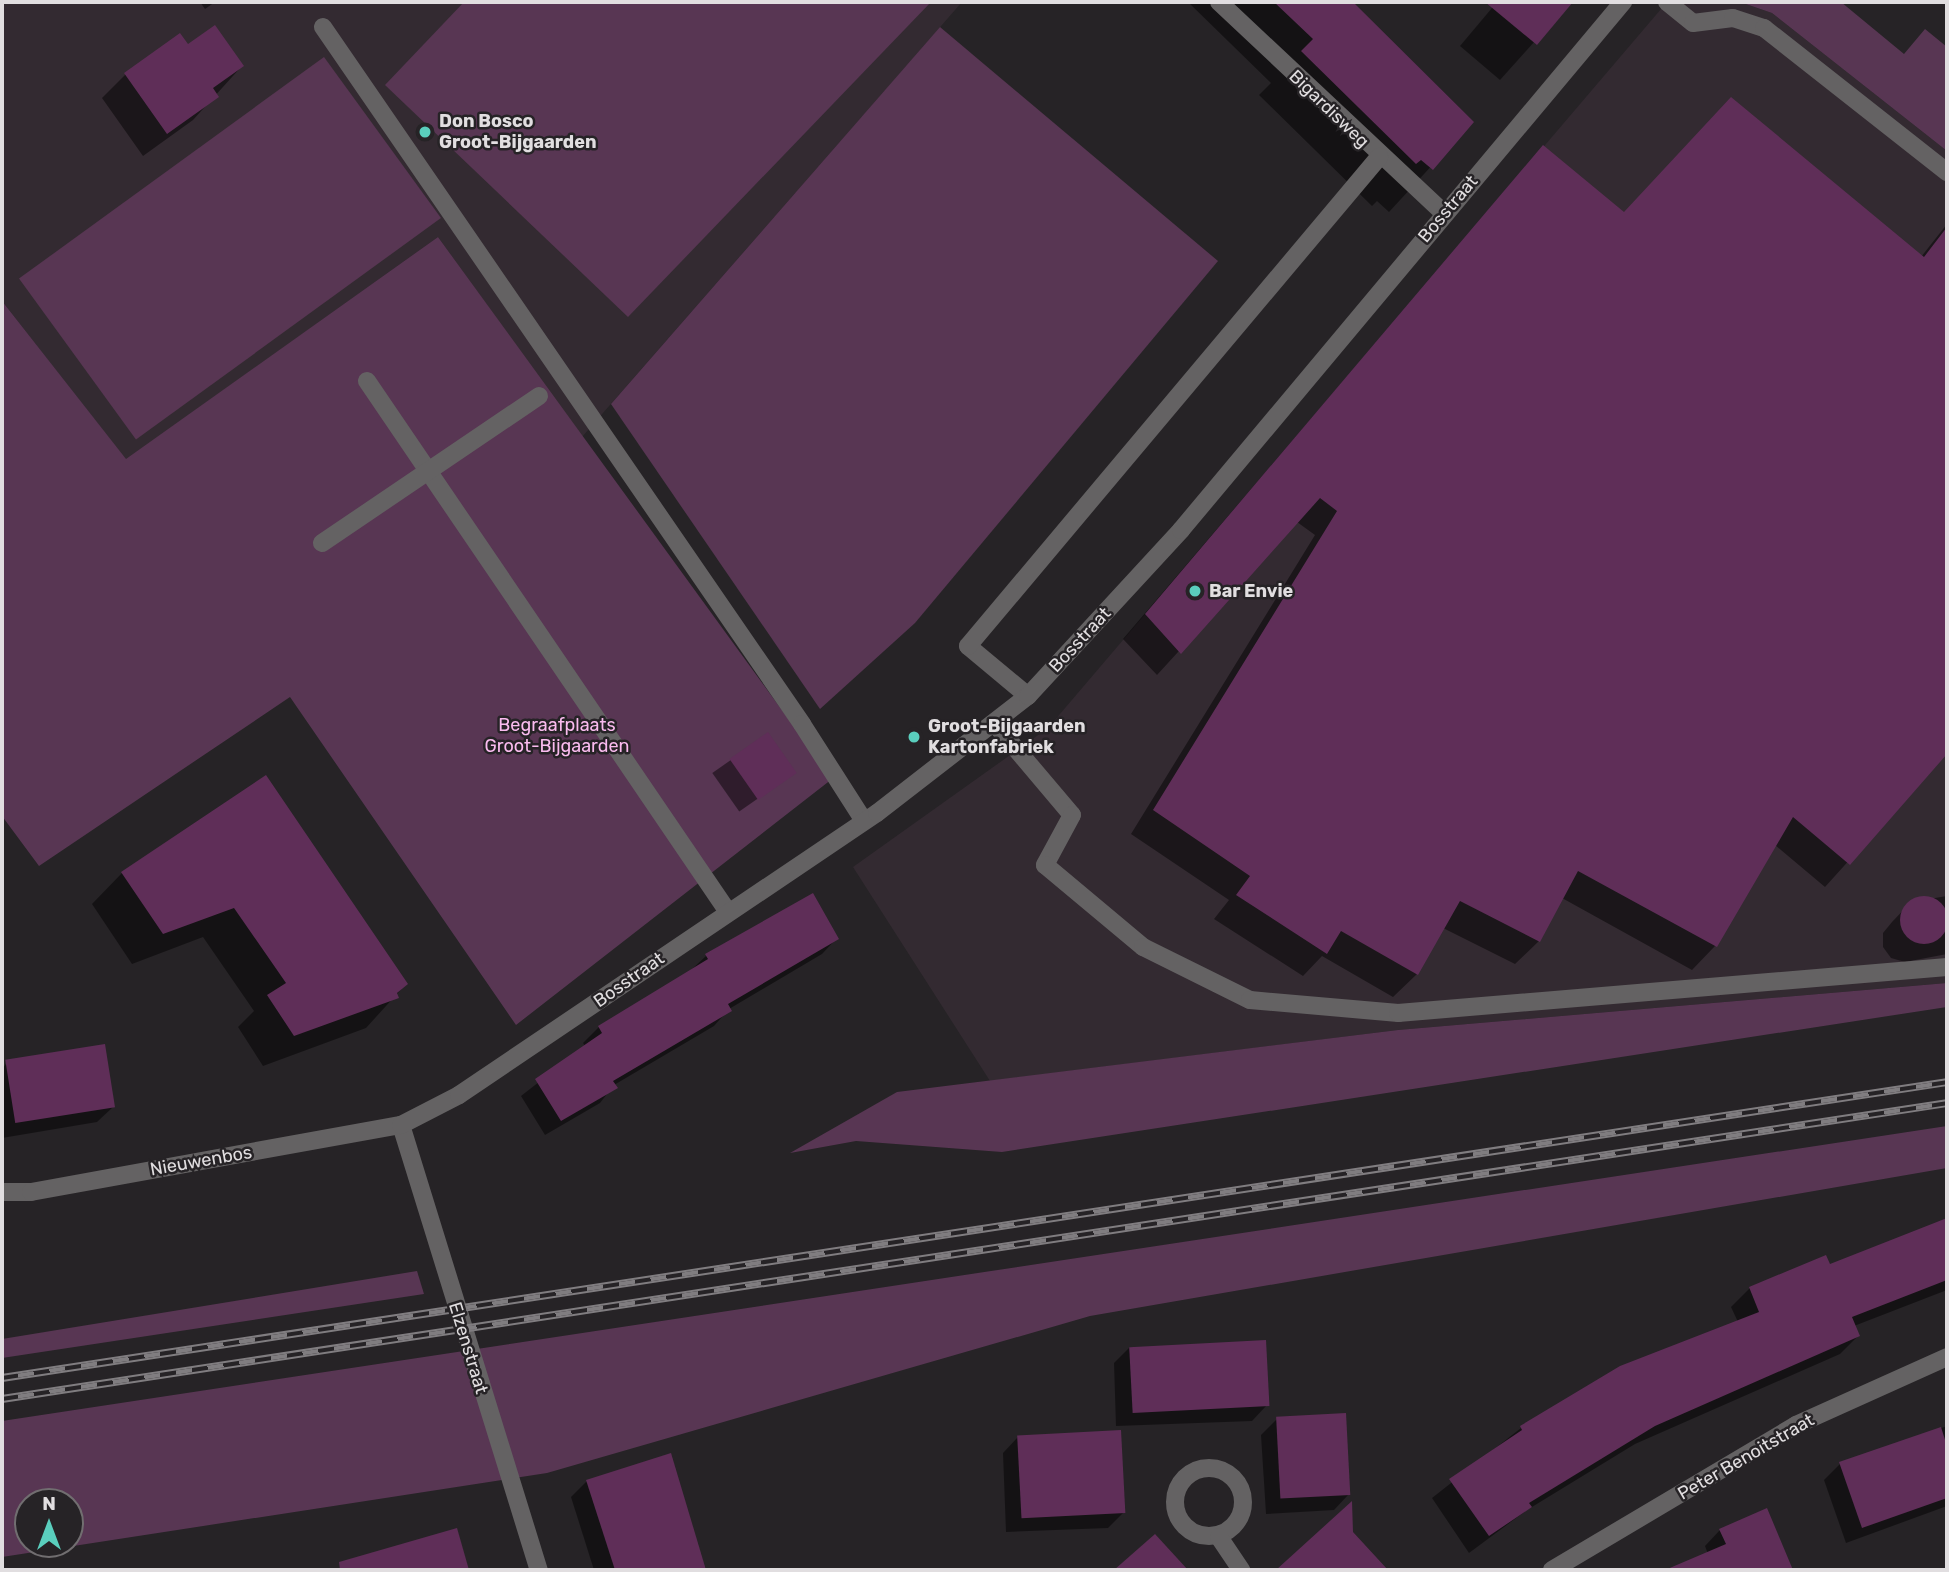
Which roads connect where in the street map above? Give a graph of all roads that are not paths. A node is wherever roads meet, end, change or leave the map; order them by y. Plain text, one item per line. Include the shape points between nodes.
1 (1219, 2) edge
2 (1623, 2) edge
3 (1667, 2) edge
4 (323, 27) dead end
5 (1379, 157) junction
6 (1947, 172) edge
7 (1443, 212) junction
8 (367, 381) dead end
9 (539, 396) dead end
10 (427, 470) junction
11 (322, 543) dead end
12 (1028, 696) junction
13 (995, 724) junction
14 (864, 821) junction
15 (728, 912) junction
16 (1947, 967) edge
17 (401, 1125) junction
18 (2, 1192) edge
19 (1947, 1357) edge
20 (1219, 1537) junction
21 (539, 1570) edge
22 (1241, 1570) edge
23 (1552, 1570) edge

1 - 5 street, Bigardisweg
2 - 7 street, Bosstraat via 1545,99
3 - 6 street via 1693,23 1733,18 1764,28
4 - 14 street
5 - 7 street, Bigardisweg
5 - 12 street via 968,646
7 - 12 street, Bosstraat via 1332,353 1190,519
8 - 10 street
9 - 10 street
10 - 11 street
10 - 15 street
12 - 13 street, Bosstraat
13 - 14 street, Bosstraat
13 - 16 street via 1072,815 1045,865 1143,947 1250,1000 1398,1013
14 - 15 street, Bosstraat
15 - 17 street, Bosstraat via 459,1096
17 - 18 street, Nieuwenbos via 31,1192
17 - 21 street, Elzenstraat
19 - 23 street, Peter Benoitstraat via 1796,1425
20 - 20 street via 1240,1519 1241,1486 1222,1468 1194,1469 1175,1488 1177,1519 1192,1534
20 - 22 street

